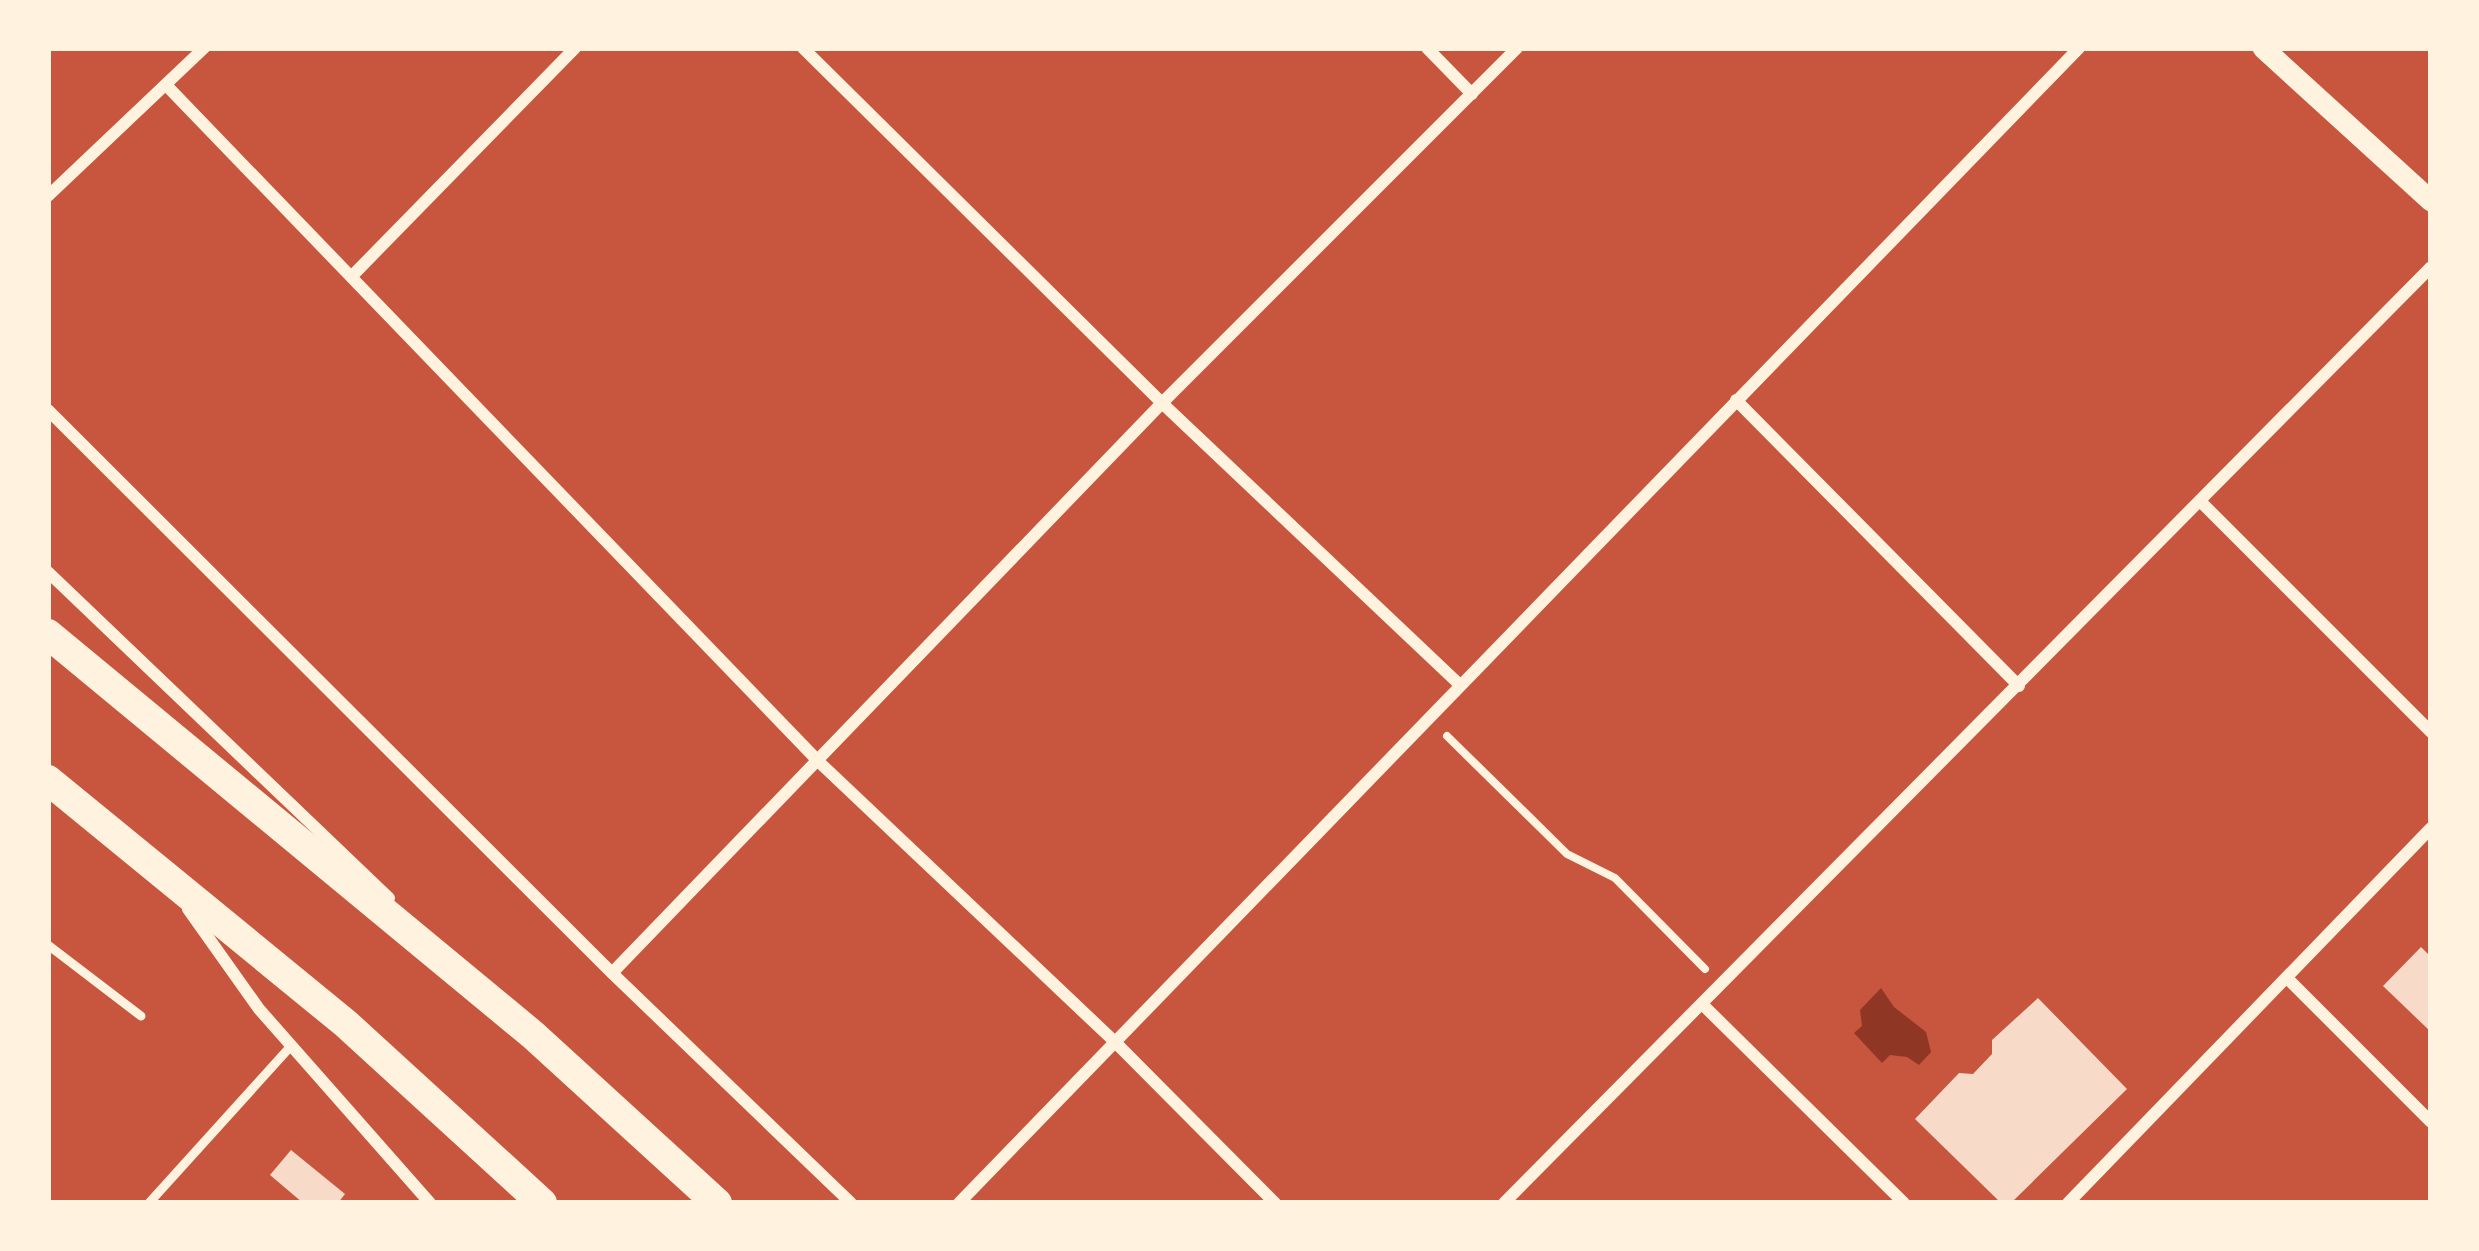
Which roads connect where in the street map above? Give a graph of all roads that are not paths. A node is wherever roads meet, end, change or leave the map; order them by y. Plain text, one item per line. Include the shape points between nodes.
1 (204, 48) edge
2 (575, 48) edge
3 (803, 48) edge
4 (1427, 48) edge
5 (1517, 48) edge
6 (2079, 48) edge
7 (2263, 48) edge
8 (167, 86) junction
9 (1472, 94) junction
10 (48, 196) edge
11 (2431, 201) edge
12 (2431, 268) edge
13 (353, 275) junction
14 (1736, 400) junction
15 (1162, 403) junction
16 (48, 410) edge
17 (2201, 502) junction
18 (48, 572) edge
19 (48, 634) edge
20 (1460, 685) junction
21 (2019, 686) junction
22 (2431, 732) edge
23 (819, 762) junction
24 (48, 780) edge
25 (2431, 828) edge
26 (167, 878) junction
27 (48, 945) edge
28 (612, 973) junction
29 (2288, 979) junction
30 (1702, 1004) junction
31 (141, 1016) dead end
32 (533, 1035) junction
33 (1115, 1042) junction
34 (291, 1046) junction
35 (2431, 1122) edge
36 (149, 1203) edge
37 (430, 1203) edge
38 (542, 1203) edge
39 (717, 1203) edge
40 (851, 1203) edge
41 (959, 1203) edge
42 (1275, 1203) edge
43 (1504, 1203) edge
44 (1904, 1203) edge
45 (2068, 1203) edge

1 - 8 street
2 - 13 street
3 - 15 street
4 - 9 street
5 - 9 street
6 - 14 street
7 - 11 street
8 - 10 street
8 - 13 street
9 - 15 street
12 - 17 street
13 - 23 street
14 - 20 street
14 - 21 street
15 - 20 street
15 - 23 street
16 - 28 street
17 - 21 street
17 - 22 street
18 - 32 street
19 - 32 main road
20 - 33 street
21 - 30 street
23 - 28 street
23 - 33 street
24 - 26 main road
25 - 29 street
26 - 34 street
26 - 38 main road via 345,1023
27 - 31 lane
28 - 40 street
29 - 35 street
29 - 45 street
30 - 43 street
30 - 44 street
32 - 39 main road
33 - 41 street
33 - 42 street
34 - 36 lane
34 - 37 street

